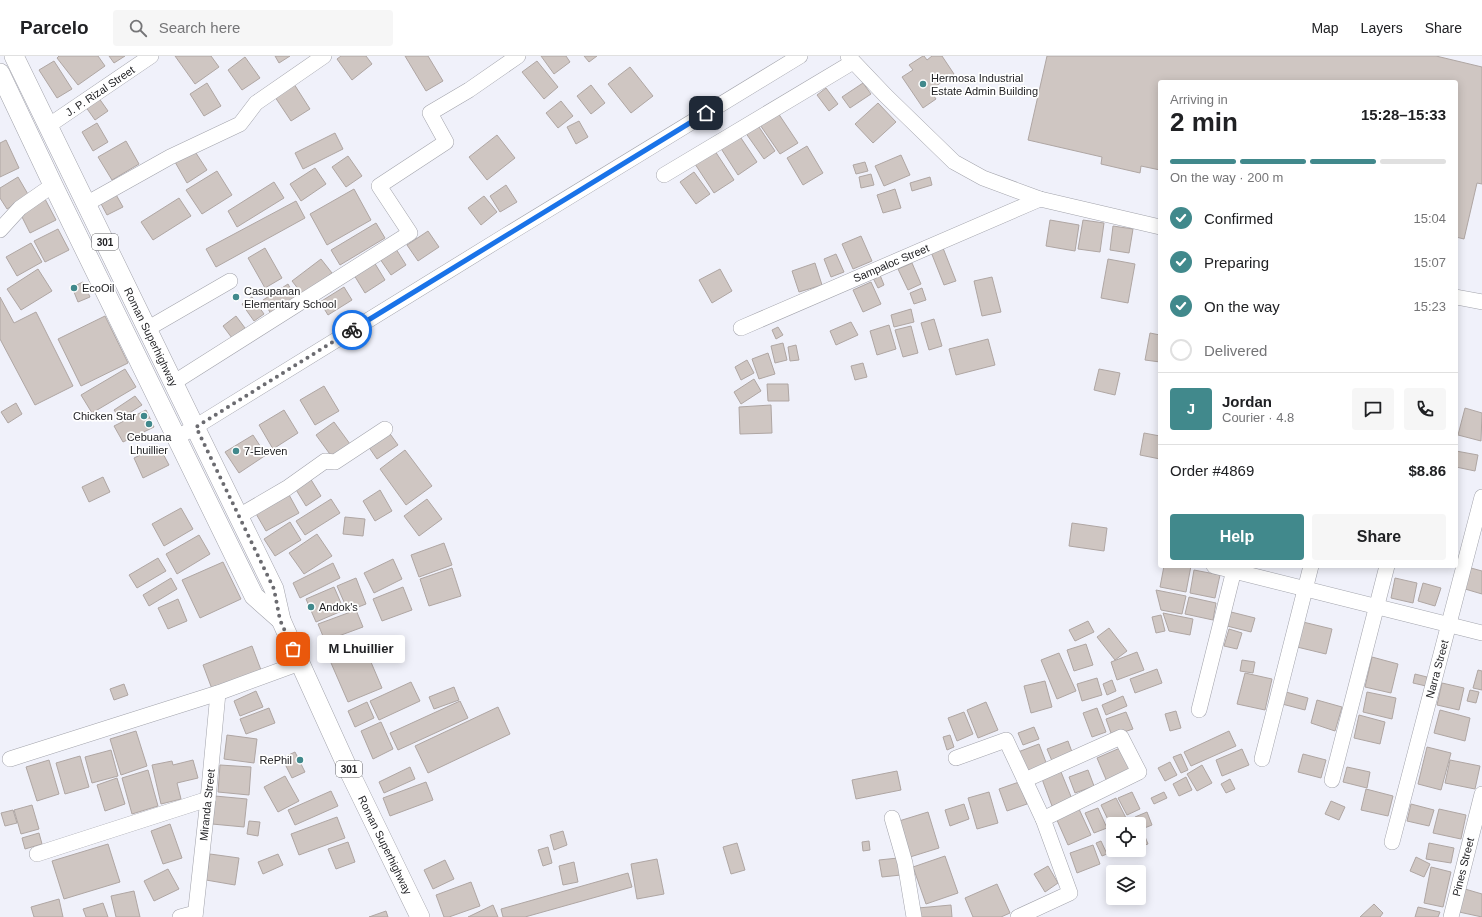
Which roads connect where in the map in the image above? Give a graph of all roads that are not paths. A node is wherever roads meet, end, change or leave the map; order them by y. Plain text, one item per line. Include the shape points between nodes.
1 (14, 56) edge
2 (151, 56) edge
3 (324, 56) edge
4 (518, 56) edge
5 (800, 56) edge
6 (850, 59) edge
7 (0, 73) edge
8 (48, 126) junction
9 (664, 175) dead end
10 (53, 184) junction
11 (1040, 199) junction
12 (86, 204) junction
13 (1158, 227) edge
14 (0, 230) edge
15 (230, 280) dead end
16 (1458, 297) edge
17 (1482, 302) edge
18 (741, 328) dead end
19 (148, 329) junction
20 (174, 384) junction
21 (196, 427) junction
22 (385, 429) dead end
23 (176, 438) junction
24 (1482, 497) edge
25 (239, 516) junction
26 (1311, 568) edge
27 (1387, 568) edge
28 (1234, 569) edge
29 (1306, 589) junction
30 (1377, 608) junction
31 (280, 620) junction
32 (1449, 625) junction
33 (1482, 633) edge
34 (300, 664) junction
35 (218, 693) junction
36 (1199, 710) dead end
37 (956, 758) dead end
38 (10, 759) dead end
39 (1262, 759) dead end
40 (1025, 780) junction
41 (1332, 780) dead end
42 (1482, 794) edge
43 (208, 799) junction
44 (892, 818) dead end
45 (1043, 819) junction
46 (1392, 842) dead end
47 (37, 854) dead end
48 (195, 915) edge
49 (180, 917) edge
50 (420, 917) edge
51 (914, 917) edge
52 (1018, 917) edge
53 (1450, 917) edge

1 - 8 main road, Roman Superhighway / 301
2 - 8 street, J. P. Rizal Street
3 - 12 street via 256,103 240,124 170,157
4 - 20 street via 430,114 446,142 379,186 410,233
5 - 21 street
6 - 9 street
6 - 11 street via 954,162 983,178
7 - 10 main road, Roman Superhighway / 301
8 - 12 main road, Roman Superhighway / 301
10 - 14 street via 20,208
10 - 23 main road, Roman Superhighway / 301
11 - 13 street
11 - 18 street, Sampaloc Street
12 - 19 main road, Roman Superhighway / 301
15 - 19 street
16 - 17 street
19 - 20 main road, Roman Superhighway / 301
20 - 21 main road, Roman Superhighway / 301
21 - 23 street
21 - 25 main road, Roman Superhighway / 301
22 - 25 street via 335,462 325,461 287,488
23 - 31 main road, Roman Superhighway / 301 via 254,596
24 - 32 street, Narra Street
25 - 31 main road, Roman Superhighway / 301 via 274,589
26 - 29 street
27 - 30 street
28 - 29 street
28 - 36 street
29 - 30 street
29 - 39 street
30 - 32 street
30 - 41 street
31 - 34 main road, Roman Superhighway / 301
32 - 33 street
32 - 46 street, Narra Street
34 - 35 street
34 - 50 main road, Roman Superhighway / 301
35 - 38 street
35 - 43 street, Miranda Street
37 - 40 street via 1006,740
40 - 45 street
40 - 45 street via 1121,736 1139,772
42 - 53 street, Pines Street
43 - 47 street
43 - 48 street, Miranda Street
44 - 51 street via 905,863
45 - 52 street via 1070,893
48 - 49 street

